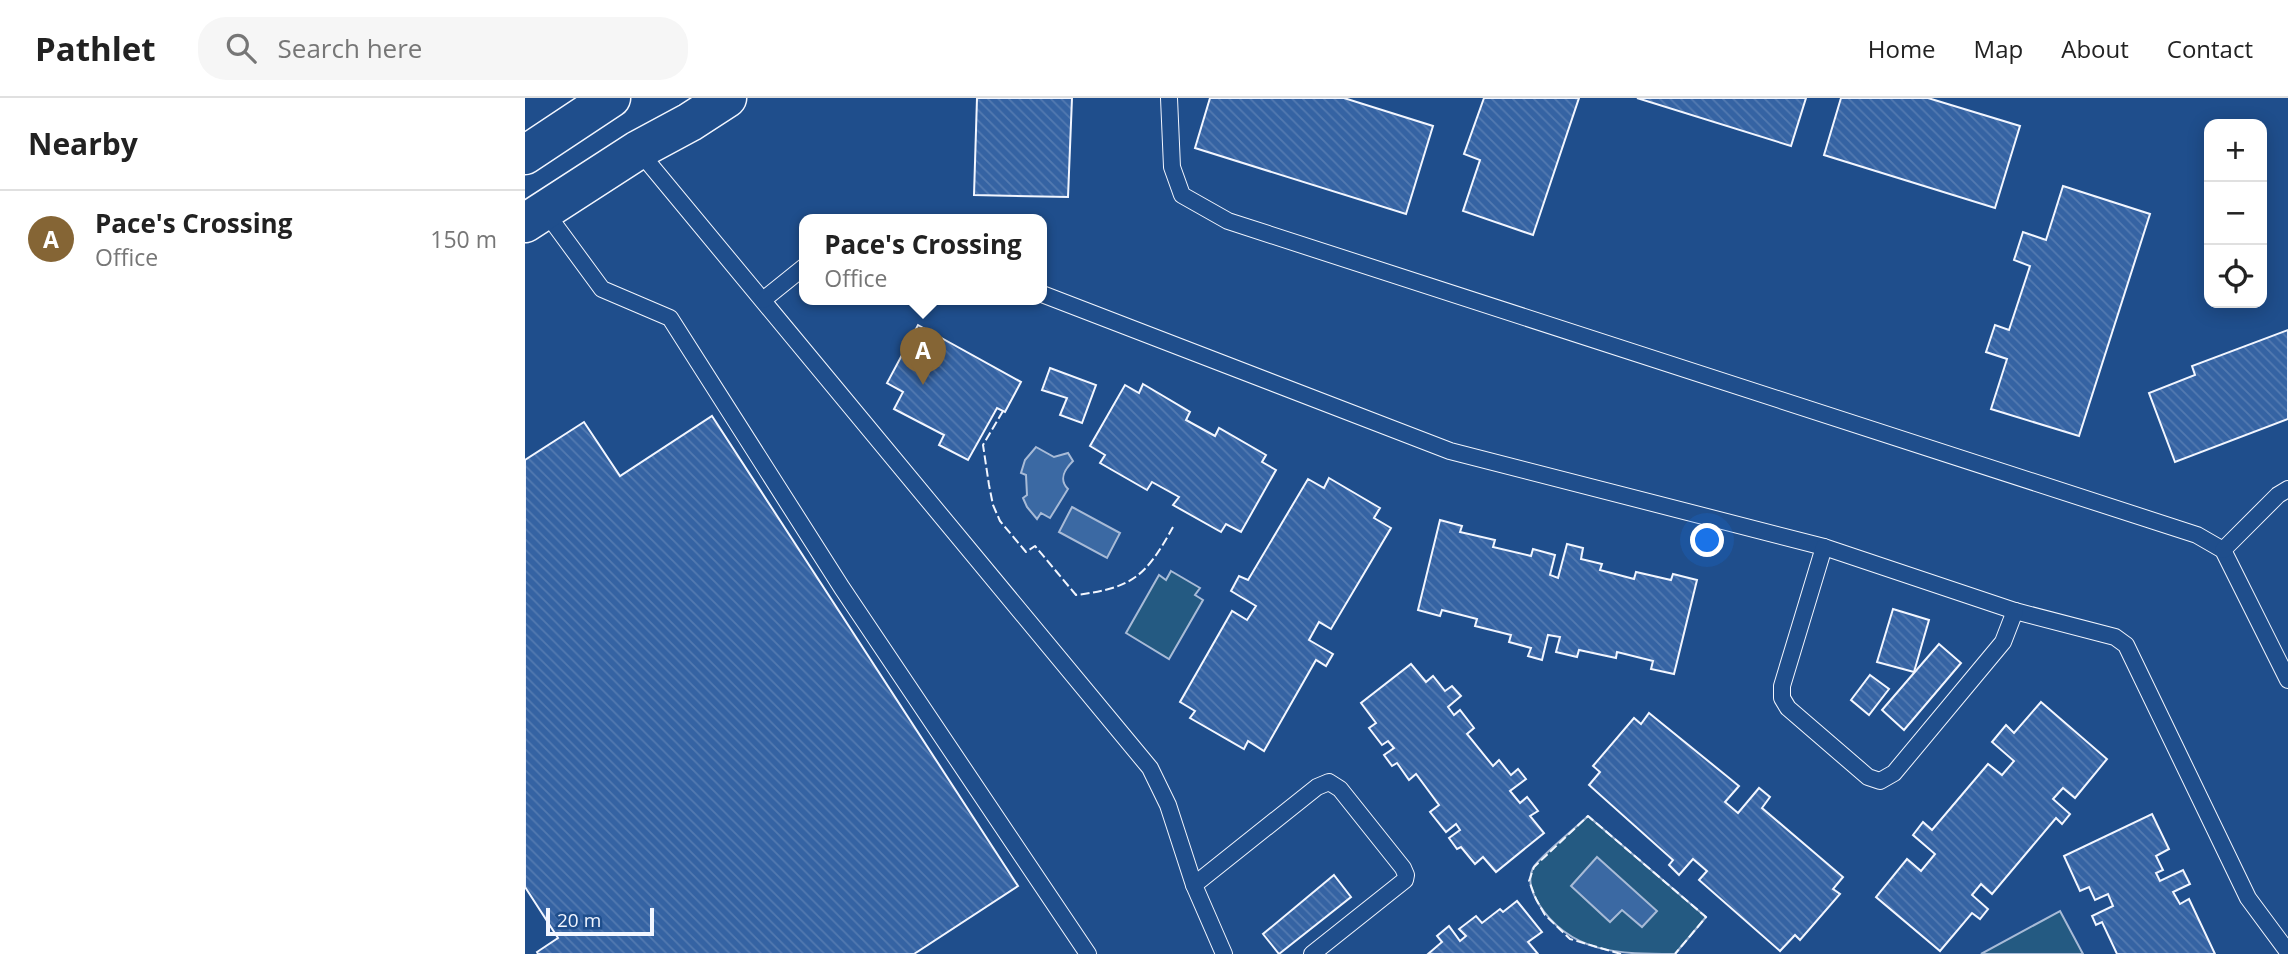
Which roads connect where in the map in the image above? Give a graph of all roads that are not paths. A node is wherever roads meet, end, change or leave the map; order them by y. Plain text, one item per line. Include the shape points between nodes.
1 (727, 98) edge
2 (1169, 98) edge
3 (609, 99) edge
4 (638, 150) junction
5 (525, 155) edge
6 (534, 216) edge
7 (799, 271) edge
8 (1047, 296) edge
9 (764, 300) junction
10 (2288, 489) edge
11 (1824, 547) junction
12 (2223, 550) junction
13 (2015, 611) junction
14 (2288, 680) edge
15 (1193, 885) junction
16 (2288, 952) edge
17 (1088, 954) edge
18 (1224, 954) edge
19 (1312, 954) edge

1 - 4 street
2 - 12 lane via 1172,167 1182,195 1228,221 2197,535
3 - 4 street
3 - 5 street
4 - 6 street
4 - 9 lane
6 - 17 lane via 601,289 670,318 842,588
7 - 9 lane
8 - 11 lane via 1450,451
9 - 15 lane via 1150,768 1168,805
10 - 12 lane
11 - 13 lane
11 - 13 lane via 1782,698 1868,777 1880,780 1894,773 2003,642
12 - 14 lane
13 - 16 lane via 2115,637 2126,645 2248,898
15 - 18 lane
15 - 19 lane via 1317,786 1329,782 1340,789 1406,875

